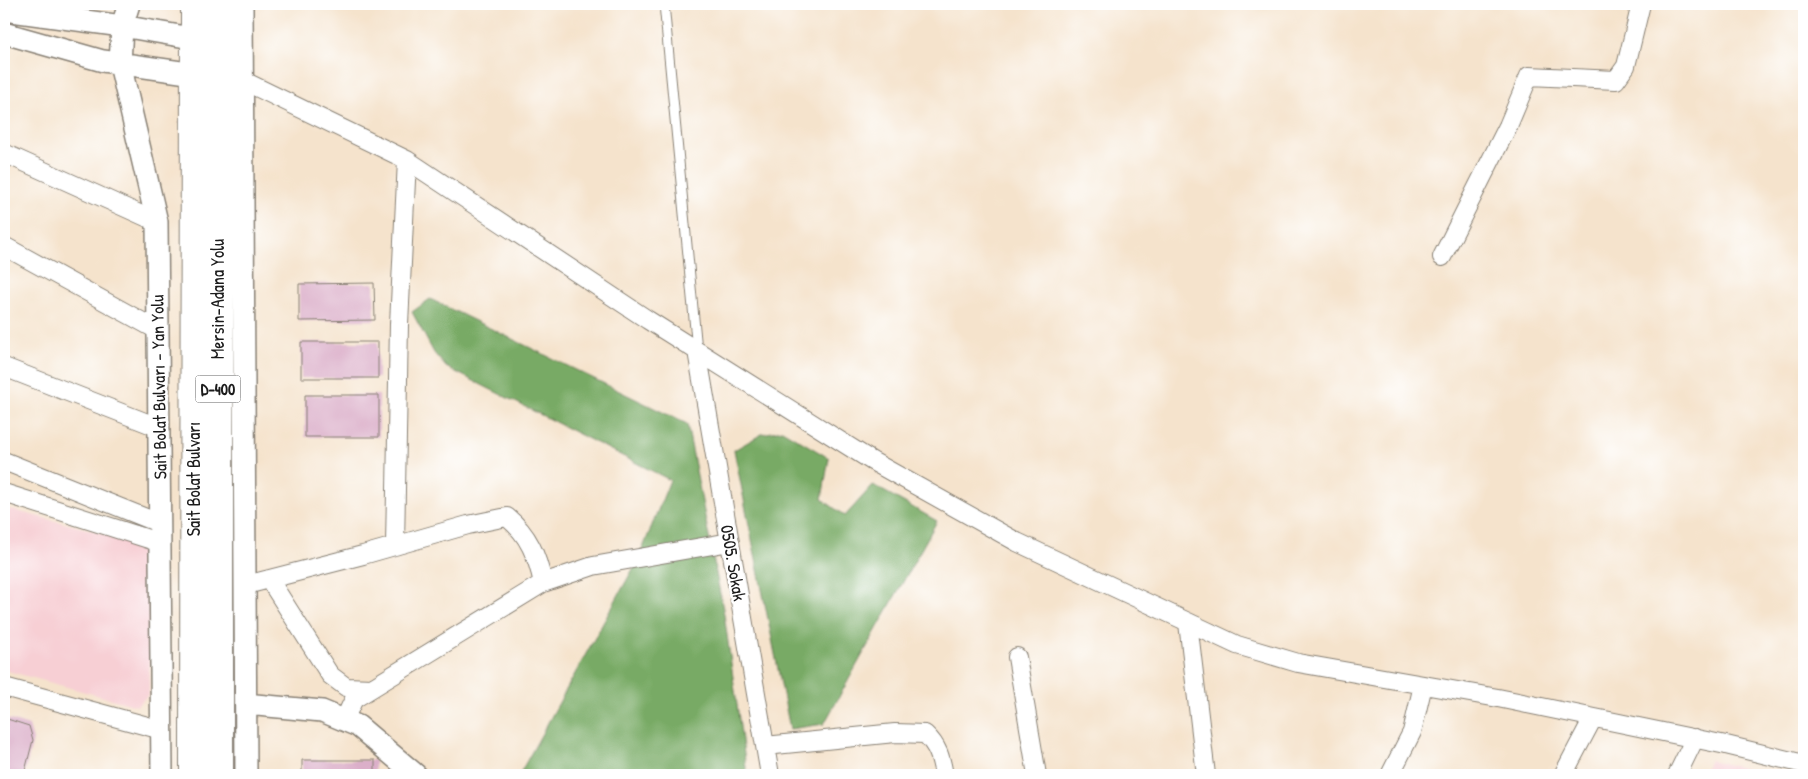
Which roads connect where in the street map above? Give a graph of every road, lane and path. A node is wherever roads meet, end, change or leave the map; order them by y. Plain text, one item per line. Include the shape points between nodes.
1 (128, 4) edge
2 (195, 4) edge
3 (219, 4) edge
4 (242, 4) edge
5 (664, 4) edge
6 (1641, 4) edge
7 (4, 10) edge
8 (122, 26) junction
9 (4, 33) edge
10 (219, 43) junction
11 (120, 64) junction
12 (218, 77) junction
13 (4, 153) edge
14 (406, 160) junction
15 (157, 222) junction
16 (4, 246) edge
17 (1442, 257) dead end
18 (159, 331) junction
19 (697, 351) junction
20 (4, 367) edge
21 (160, 428) junction
22 (4, 461) edge
23 (4, 493) edge
24 (161, 533) junction
25 (730, 542) junction
26 (395, 546) junction
27 (269, 579) junction
28 (543, 582) junction
29 (246, 585) junction
30 (1188, 623) junction
31 (1017, 657) dead end
32 (1423, 685) junction
33 (4, 687) edge
34 (372, 688) junction
35 (246, 704) junction
36 (1593, 718) junction
37 (344, 720) junction
38 (162, 730) junction
39 (1695, 738) junction
40 (765, 746) junction
41 (1804, 764) edge
42 (395, 766) edge
43 (162, 775) edge
44 (194, 775) edge
45 (219, 775) edge
46 (246, 775) edge
47 (416, 775) edge
48 (770, 775) edge
49 (944, 775) edge
50 (1038, 775) edge
51 (1206, 775) edge
52 (1390, 775) edge
53 (1563, 775) edge
54 (1677, 775) edge

1 - 8 street, Sait Bolat Bulvarı - Yan Yolu
2 - 10 highway, D-400
3 - 10 highway, Mersin-Adana Yolu / D-400
4 - 10 street
5 - 19 lane
6 - 17 street via 1626,66 1616,80 1529,76 1508,126
7 - 8 street
8 - 10 street
8 - 11 street, Sait Bolat Bulvarı - Yan Yolu
9 - 11 street
10 - 12 highway, Mersin-Adana Yolu / D-400
11 - 12 street
11 - 15 street, Sait Bolat Bulvarı - Yan Yolu
12 - 14 street
12 - 29 street
12 - 44 highway, Sait Bolat Bulvarı / D-400
12 - 45 highway, Mersin-Adana Yolu / D-400
13 - 15 street
14 - 19 street
14 - 26 street
15 - 18 street, Sait Bolat Bulvarı - Yan Yolu
16 - 18 street
18 - 21 street, Sait Bolat Bulvarı - Yan Yolu
19 - 25 street, 0505. Sokak
19 - 30 street via 872,461 1016,542
20 - 21 street
21 - 24 street, Sait Bolat Bulvarı - Yan Yolu
22 - 24 street
23 - 24 street
24 - 38 street, Sait Bolat Bulvarı - Yan Yolu
25 - 28 street via 593,566
25 - 40 street, 0505. Sokak
26 - 27 street
26 - 28 street via 507,517 521,528 536,554
27 - 29 street
27 - 34 street via 330,675 346,686
28 - 34 street
29 - 35 street
30 - 32 street via 1237,645 1298,663
30 - 51 street
31 - 50 street
32 - 36 street
32 - 52 street via 1412,732
33 - 38 street
34 - 37 street via 354,699
35 - 37 street via 322,711
35 - 46 street
36 - 39 street
36 - 53 street
37 - 42 street via 358,726
38 - 43 street, Sait Bolat Bulvarı - Yan Yolu
39 - 41 street
39 - 54 street
40 - 48 street, 0505. Sokak
40 - 49 street via 895,733 925,734 934,742 941,757
42 - 47 street

